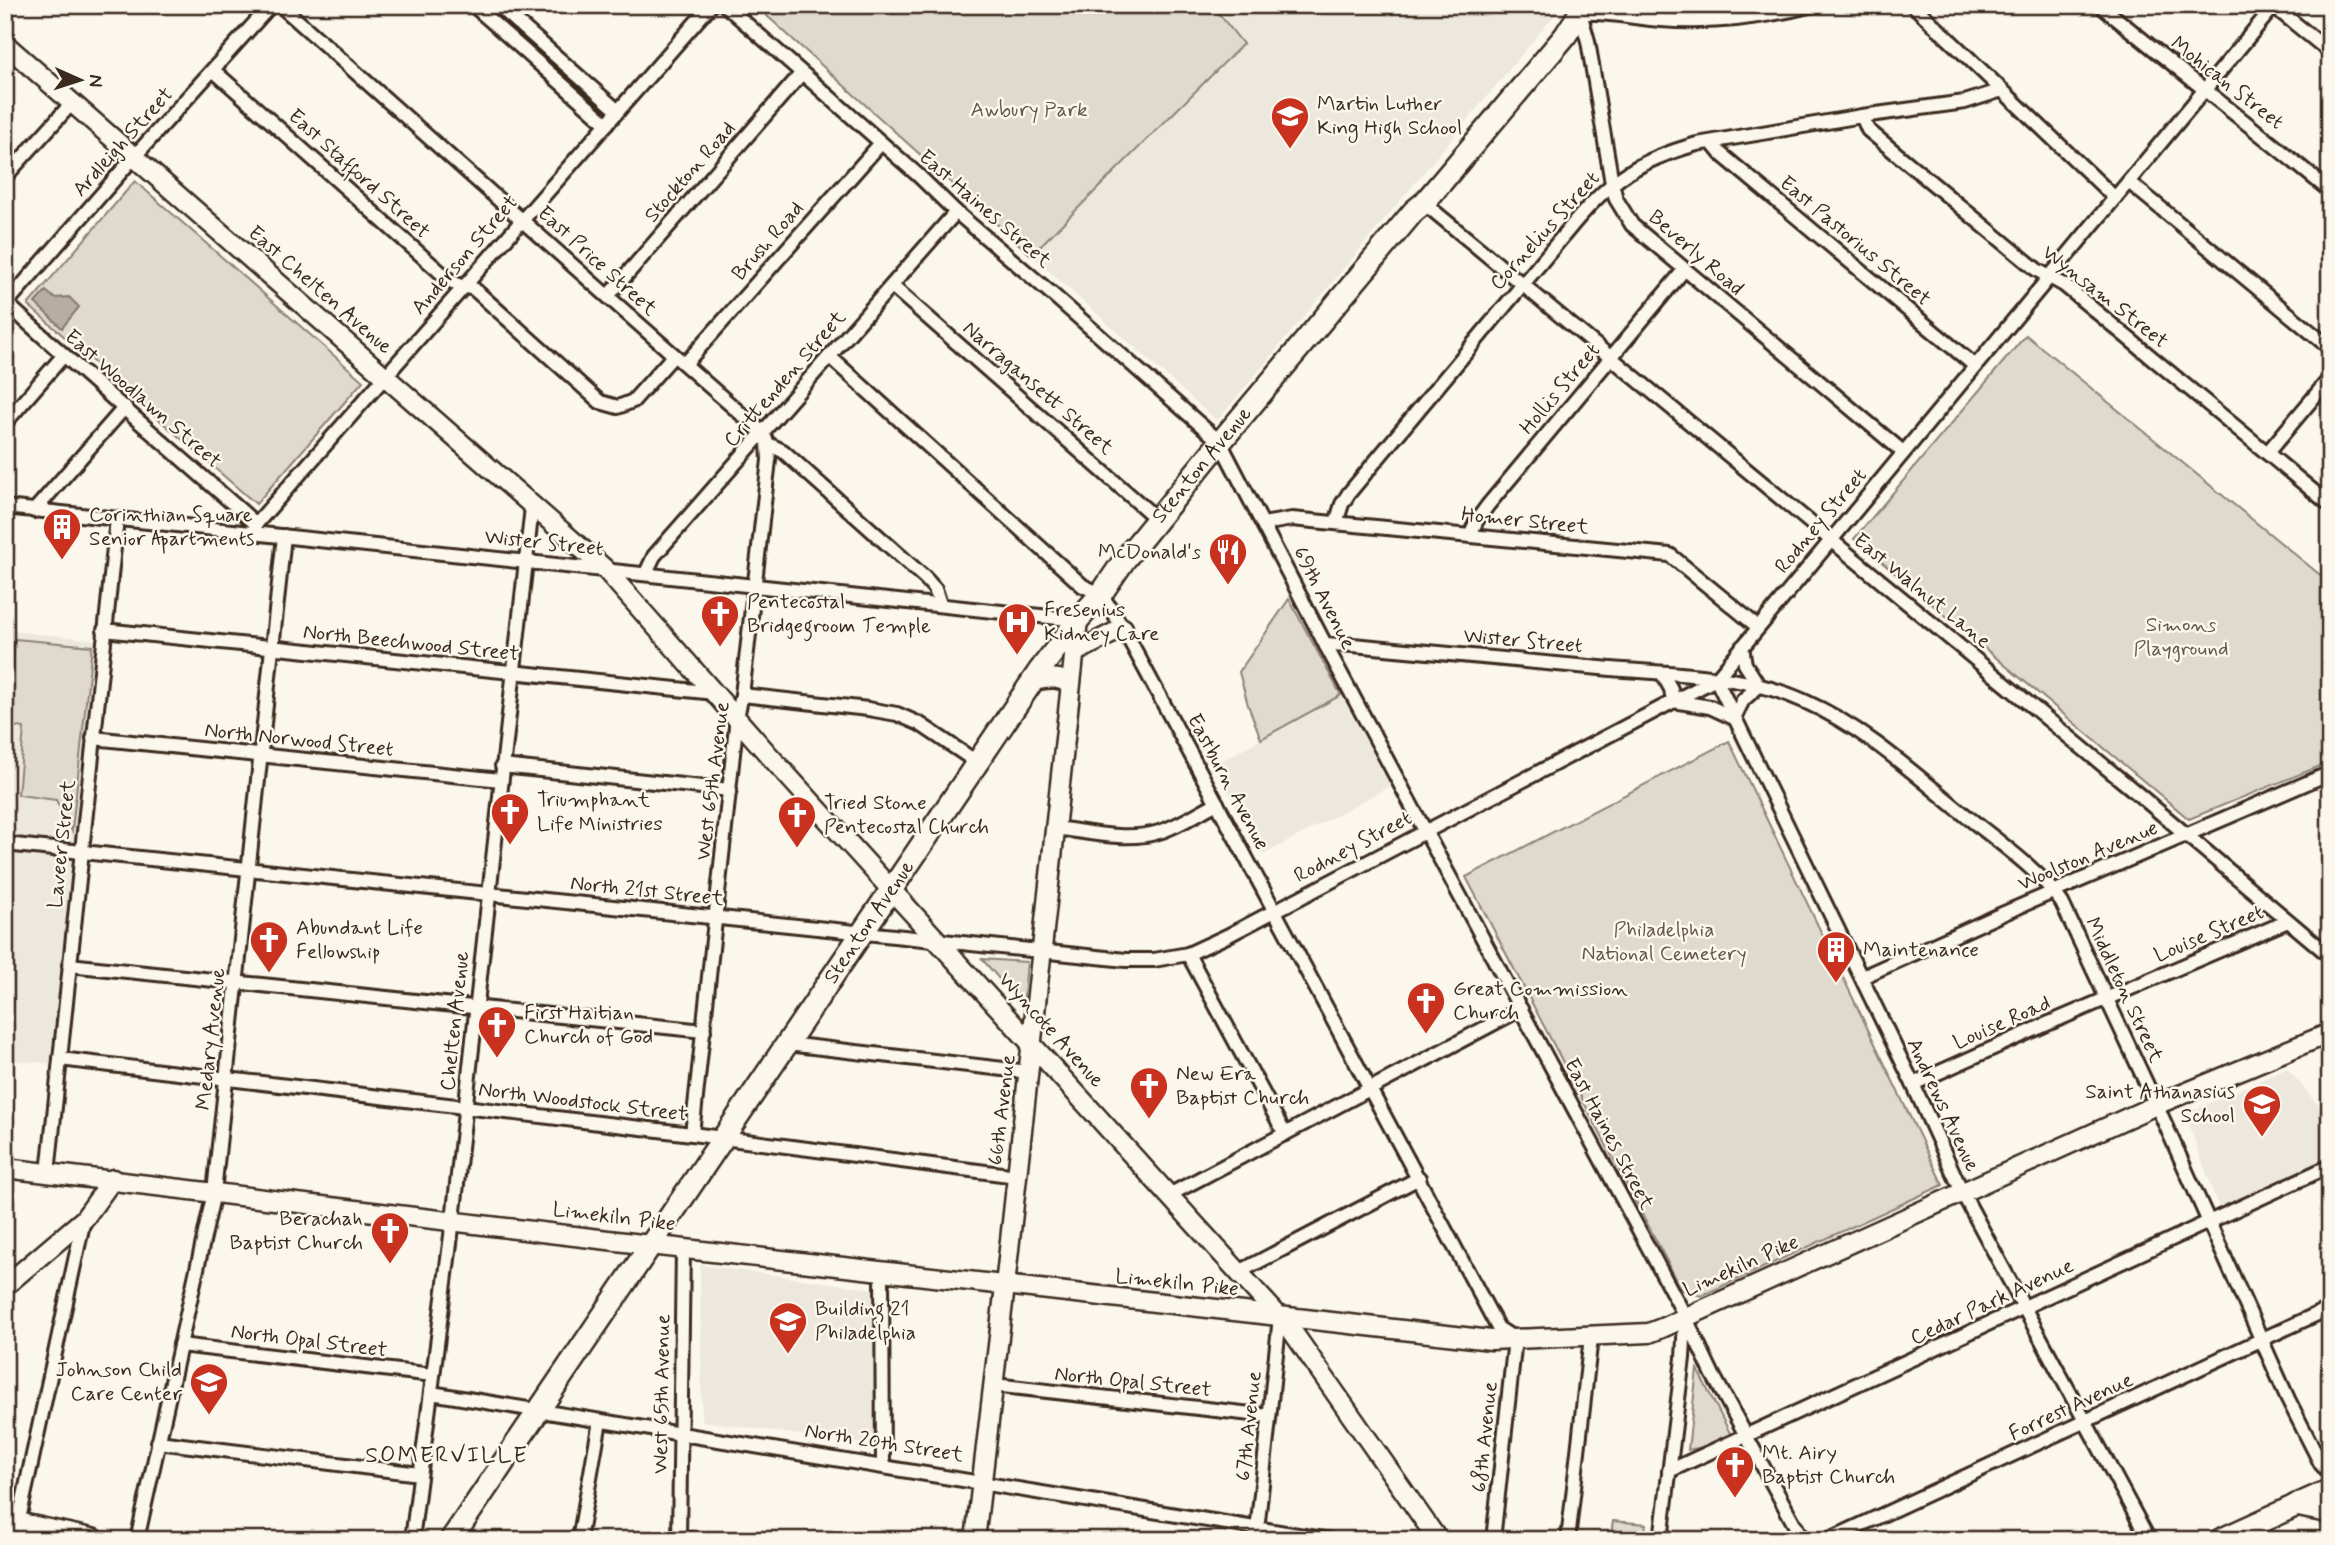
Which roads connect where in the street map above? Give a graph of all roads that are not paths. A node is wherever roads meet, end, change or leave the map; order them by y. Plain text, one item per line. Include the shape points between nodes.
1 (271, 5) edge
2 (280, 5) edge
3 (472, 5) edge
4 (498, 5) edge
5 (711, 5) edge
6 (725, 5) edge
7 (1813, 5) edge
8 (1913, 5) edge
9 (2100, 5) edge
10 (2276, 5) edge
11 (1582, 9) edge
12 (1925, 11) edge
13 (7, 49) edge
14 (2330, 52) edge
15 (213, 70) junction
16 (801, 74) junction
17 (2002, 90) junction
18 (2206, 90) junction
19 (72, 103) junction
20 (618, 111) junction
21 (1861, 116) junction
22 (607, 124) junction
23 (881, 143) junction
24 (1712, 143) junction
25 (134, 157) junction
26 (5, 177) edge
27 (2129, 182) junction
28 (1612, 183) junction
29 (2330, 191) edge
30 (2115, 198) junction
31 (1424, 203) junction
32 (956, 212) junction
33 (523, 220) junction
34 (1684, 270) junction
35 (2050, 277) junction
36 (1522, 285) junction
37 (464, 286) junction
38 (892, 286) junction
39 (608, 296) junction
40 (6, 303) edge
41 (2330, 348) edge
42 (674, 355) junction
43 (63, 356) junction
44 (830, 358) junction
45 (1610, 358) junction
46 (685, 364) junction
47 (1975, 366) junction
48 (384, 377) junction
49 (2330, 378) edge
50 (125, 407) junction
51 (5, 422) edge
52 (766, 439) junction
53 (1220, 442) junction
54 (1903, 452) junction
55 (2267, 453) junction
56 (2330, 505) edge
57 (5, 507) edge
58 (532, 507) junction
59 (34, 510) junction
60 (117, 519) junction
61 (1158, 520) junction
62 (1336, 523) junction
63 (1264, 524) junction
64 (255, 528) junction
65 (1470, 535) junction
66 (284, 536) junction
67 (1830, 540) junction
68 (526, 560) junction
69 (605, 569) junction
70 (646, 573) junction
71 (755, 585) junction
72 (1101, 594) junction
73 (940, 604) junction
74 (1078, 620) junction
75 (1758, 627) junction
76 (1123, 628) junction
77 (104, 630) junction
78 (1326, 646) junction
79 (1742, 647) junction
80 (271, 648) junction
81 (1074, 653) junction
82 (512, 672) junction
83 (1661, 673) junction
84 (1716, 679) junction
85 (1032, 681) junction
86 (1070, 685) junction
87 (1759, 686) junction
88 (715, 693) junction
89 (742, 695) junction
90 (1673, 701) junction
91 (737, 717) junction
92 (1734, 718) junction
93 (93, 738) junction
94 (260, 756) junction
95 (978, 763) junction
96 (502, 766) junction
97 (1394, 772) joint
98 (2330, 773) edge
99 (500, 780) junction
100 (730, 790) junction
101 (1217, 803) junction
102 (1056, 828) junction
103 (1425, 830) junction
104 (2187, 834) junction
105 (5, 844) edge
106 (80, 852) junction
107 (248, 869) junction
108 (891, 887) junction
109 (2053, 891) junction
110 (489, 894) junction
111 (1276, 911) junction
112 (716, 918) junction
113 (2288, 921) junction
114 (861, 933) junction
115 (939, 941) junction
116 (1042, 950) junction
117 (1188, 954) junction
118 (2330, 956) edge
119 (69, 965) junction
120 (1861, 977) junction
121 (236, 983) junction
122 (2107, 998) junction
123 (476, 1007) junction
124 (1521, 1009) junction
125 (704, 1031) junction
126 (2330, 1032) edge
127 (787, 1044) junction
128 (1032, 1044) junction
129 (60, 1059) junction
130 (1029, 1072) junction
131 (227, 1079) junction
132 (1913, 1084) junction
133 (1370, 1089) junction
134 (2156, 1105) junction
135 (465, 1107) junction
136 (692, 1134) junction
137 (1285, 1134) junction
138 (723, 1139) junction
139 (2330, 1167) edge
140 (5, 1168) edge
141 (48, 1173) junction
142 (1017, 1176) junction
143 (1419, 1178) junction
144 (113, 1180) junction
145 (214, 1192) junction
146 (1962, 1192) junction
147 (1169, 1195) junction
148 (85, 1219) junction
149 (453, 1220) junction
150 (2209, 1223) junction
151 (650, 1245) junction
152 (683, 1249) junction
153 (882, 1272) junction
154 (1239, 1272) junction
155 (5, 1286) edge
156 (1005, 1286) junction
157 (2023, 1308) junction
158 (2330, 1308) edge
159 (1280, 1317) junction
160 (1685, 1317) junction
161 (1591, 1337) junction
162 (1515, 1339) junction
163 (2261, 1340) junction
164 (180, 1345) junction
165 (433, 1375) junction
166 (994, 1385) junction
167 (431, 1393) junction
168 (538, 1410) junction
169 (1269, 1416) junction
170 (600, 1420) junction
171 (2085, 1422) junction
172 (680, 1433) junction
173 (1746, 1436) junction
174 (158, 1442) junction
175 (883, 1466) junction
176 (1669, 1471) junction
177 (420, 1474) junction
178 (2330, 1474) edge
179 (982, 1483) junction
180 (2330, 1490) edge
181 (2296, 1505) junction
182 (2330, 1512) edge
183 (12, 1522) edge
184 (1256, 1534) edge
185 (679, 1538) edge
186 (93, 1540) edge
187 (137, 1540) edge
188 (412, 1540) edge
189 (451, 1540) edge
190 (579, 1540) edge
191 (696, 1540) edge
192 (975, 1540) edge
193 (1329, 1540) edge
194 (1438, 1540) edge
195 (1493, 1540) edge
196 (1568, 1540) edge
197 (1661, 1540) edge
198 (1803, 1540) edge
199 (1828, 1540) edge
200 (2150, 1540) edge
201 (2220, 1540) edge

1 - 15 street, Ardleigh Street
2 - 33 street, East Price Street
3 - 22 street
4 - 20 street
5 - 20 street, Anderson Street
6 - 16 street, East Haines Street
7 - 11 street via 1758,17 1686,22
8 - 12 street
9 - 18 street, Mohican Street
10 - 14 street
10 - 18 street, Rodney Street
11 - 28 street, Beverly Road
11 - 31 main road, Stenton Avenue via 1565,36
12 - 17 street
13 - 19 street, East Chelten Avenue
15 - 25 street, Ardleigh Street
15 - 37 street, East Stafford Street via 448,279
16 - 23 street, East Haines Street
16 - 39 street, Stockton Road
17 - 21 street, Cornelius Street via 1965,102
17 - 30 street
18 - 27 street, Rodney Street
18 - 29 street, Mohican Street
19 - 25 street, East Chelten Avenue
19 - 26 street
20 - 22 street, Anderson Street
21 - 24 street, Cornelius Street
21 - 35 street, Wynsam Street via 1877,137
22 - 33 street, Anderson Street
23 - 32 street, East Haines Street
23 - 46 street, Brush Road
24 - 28 street, Cornelius Street via 1649,160
24 - 47 street, East Pastorius Street
25 - 40 street, Ardleigh Street
25 - 48 street, East Chelten Avenue
27 - 30 street, Rodney Street
27 - 41 street
28 - 34 street, Beverly Road via 1632,225
28 - 36 street, Cornelius Street
30 - 35 street, Rodney Street
31 - 36 street, East Walnut Lane
31 - 53 main road, Stenton Avenue
32 - 38 street, Crittenden Street
32 - 53 street, East Haines Street
33 - 37 street, Anderson Street
33 - 39 street, East Price Street
34 - 45 street, Hollis Street
34 - 54 street, Beverly Road
35 - 47 street, Rodney Street
35 - 55 street, Wynsam Street
36 - 45 street, East Walnut Lane
36 - 62 street, Cornelius Street via 1349,493
37 - 42 street, East Stafford Street via 474,289 611,407 633,401
37 - 48 street, Anderson Street
38 - 44 street, Crittenden Street
38 - 61 street, Narragansett Street
39 - 42 street, East Price Street
40 - 43 street, East Woodlawn Street
42 - 46 street, East Price Street
43 - 50 street, East Woodlawn Street
43 - 51 street
44 - 52 street, Crittenden Street
44 - 72 street, Eastburn Avenue via 1084,586
45 - 65 street, Hollis Street via 1488,505
45 - 67 street, East Walnut Lane
46 - 52 street, East Price Street
47 - 54 street, Rodney Street
48 - 58 street, East Chelten Avenue
48 - 64 street, Anderson Street
49 - 55 street
50 - 59 street
50 - 64 street, East Woodlawn Street
52 - 70 street, Crittenden Street via 654,556
52 - 71 street, West 65th Avenue via 769,460
52 - 73 street, East Price Street via 925,578
53 - 61 main road, Stenton Avenue
53 - 63 street, 69th Avenue
54 - 67 street, Rodney Street
55 - 56 street, Wynsam Street
57 - 59 street, Wister Street
58 - 68 street, Chelten Avenue
58 - 69 street, East Chelten Avenue
59 - 60 street, Wister Street
60 - 64 street, Wister Street
60 - 77 street, Laveer Street
61 - 72 main road, Stenton Avenue
62 - 63 street, Homer Street via 1292,519
62 - 65 street, Homer Street
63 - 78 street, 69th Avenue
64 - 66 street, Wister Street
65 - 75 street, Homer Street via 1670,555
66 - 68 street, Wister Street
66 - 80 street, Medary Avenue
67 - 75 street, Rodney Street
67 - 104 street, East Walnut Lane
68 - 69 street, Wister Street
68 - 82 street, Chelten Avenue
69 - 70 street, Wister Street
69 - 88 street, Wyncote Avenue
70 - 71 street, Wister Street
71 - 73 street, Wister Street
71 - 89 street, West 65th Avenue
72 - 74 main road, Stenton Avenue
72 - 76 street, Eastburn Avenue
73 - 74 street, Wister Street
74 - 81 street, 66th Avenue
74 - 85 main road, Stenton Avenue
75 - 79 street, Rodney Street
76 - 81 street
76 - 101 street, Eastburn Avenue
77 - 80 street, North Beechwood Street
77 - 93 street, Laveer Street
78 - 83 street, Wister Street
78 - 97 street, 69th Avenue
79 - 84 street, Rodney Street
79 - 87 street via 1745,664
80 - 82 street, North Beechwood Street
80 - 94 street, Medary Avenue
81 - 86 street, 66th Avenue
82 - 88 street, North Beechwood Street
82 - 96 street, Chelten Avenue
83 - 84 street, Wister Street
83 - 90 street
84 - 87 street, Middleton Street
84 - 90 street, Rodney Street
84 - 92 street, Andrews Avenue
85 - 86 street via 1064,679
85 - 95 main road, Stenton Avenue
86 - 102 street, 66th Avenue
87 - 92 street via 1743,700
87 - 109 street, Middleton Street via 1803,700 1864,734
88 - 91 street, Wyncote Avenue
89 - 91 street, West 65th Avenue
89 - 95 street via 897,714
90 - 92 street via 1699,704
90 - 103 street, Rodney Street
91 - 100 street, West 65th Avenue
91 - 108 street, Wyncote Avenue
92 - 120 street, Andrews Avenue
93 - 94 street, North Norwood Street
93 - 106 street, Laveer Street
94 - 99 street, North Norwood Street
94 - 107 street, Medary Avenue
95 - 108 main road, Stenton Avenue
96 - 99 street, Chelten Avenue
96 - 100 street
97 - 103 street, East Haines Street
98 - 104 street, Woolston Avenue
99 - 110 street, Chelten Avenue
100 - 112 street, West 65th Avenue
101 - 102 street via 1169,828 1136,837
101 - 111 street, Eastburn Avenue
102 - 116 street, 66th Avenue
103 - 111 street, Rodney Street
103 - 124 street, East Haines Street
104 - 109 street, Woolston Avenue
104 - 113 street, East Walnut Lane
105 - 106 street, North 21st Street
106 - 107 street, North 21st Street
106 - 119 street, Laveer Street
107 - 110 street, North 21st Street
107 - 121 street, Medary Avenue
108 - 114 main road, Stenton Avenue
108 - 115 street, Wyncote Avenue
109 - 120 street, Woolston Avenue
109 - 122 street, Middleton Street
110 - 112 street, North 21st Street
110 - 123 street, Chelten Avenue
111 - 117 street, North 21st Street
111 - 133 street, Eastburn Avenue
112 - 114 street, North 21st Street
112 - 125 street, West 65th Avenue
113 - 118 street, East Walnut Lane
113 - 122 street, Louise Street
114 - 115 street, North 21st Street
114 - 127 main road, Stenton Avenue
115 - 116 street, North 21st Street
115 - 128 street, Wyncote Avenue
116 - 117 street, North 21st Street via 1125,960
116 - 128 street, 66th Avenue
117 - 137 street
119 - 121 street
119 - 129 street, Laveer Street
120 - 132 street, Andrews Avenue
121 - 123 street
121 - 131 street, Medary Avenue
122 - 132 street, Louise Road
122 - 134 street, Middleton Street
123 - 125 street
123 - 135 street, Chelten Avenue
124 - 133 street
124 - 160 street, East Haines Street
125 - 136 street, West 65th Avenue
126 - 134 street, Limekiln Pike
127 - 130 street
127 - 138 main road, Stenton Avenue
128 - 130 street, 66th Avenue
128 - 147 street, Wyncote Avenue
129 - 131 street, North Woodstock Street
129 - 141 street, Laveer Street
130 - 142 street, 66th Avenue
131 - 135 street, North Woodstock Street
131 - 145 street, Medary Avenue
132 - 146 street, Andrews Avenue
133 - 137 street
133 - 143 street, Eastburn Avenue
134 - 146 street, Limekiln Pike
134 - 150 street, Middleton Street
135 - 136 street, North Woodstock Street
135 - 149 street, Chelten Avenue
136 - 138 street, North Woodstock Street
137 - 147 street
138 - 142 street, North Woodstock Street
138 - 151 main road, Stenton Avenue
139 - 150 street, Cedar Park Avenue
140 - 141 street
141 - 144 street
142 - 156 street, 66th Avenue
143 - 154 street
143 - 162 street, Eastburn Avenue via 1498,1328
144 - 145 street, Limekiln Pike
144 - 148 street
145 - 149 street, Limekiln Pike
145 - 164 street, Medary Avenue
146 - 157 street, Andrews Avenue
146 - 160 street, Limekiln Pike
147 - 154 street, Wyncote Avenue
148 - 155 street
148 - 183 street
149 - 151 street, Limekiln Pike
149 - 165 street, Chelten Avenue
150 - 157 street, Cedar Park Avenue
150 - 163 street, Middleton Street
151 - 152 street, Limekiln Pike
151 - 168 main road, Stenton Avenue
152 - 153 street, Limekiln Pike
152 - 172 street, West 65th Avenue
153 - 156 street, Limekiln Pike
153 - 175 street
154 - 159 street, Wyncote Avenue
156 - 159 street, Limekiln Pike
156 - 166 street, 66th Avenue
157 - 171 street, Andrews Avenue
157 - 173 street, Cedar Park Avenue
158 - 163 street, Forrest Avenue
159 - 162 street, Limekiln Pike
159 - 169 street, 67th Avenue
159 - 194 street, Wyncote Avenue
160 - 161 street, Limekiln Pike via 1649,1333
160 - 173 street
160 - 176 street
161 - 162 street, Limekiln Pike
161 - 196 street
162 - 195 street, 68th Avenue
163 - 171 street, Forrest Avenue
163 - 178 street, Middleton Street via 2293,1410
164 - 165 street, North Opal Street
164 - 174 street, Medary Avenue
165 - 167 street, Chelten Avenue
166 - 169 street, North Opal Street
166 - 179 street, 66th Avenue
167 - 168 street, North 20th Street
167 - 177 street, Chelten Avenue
168 - 170 street, North 20th Street
168 - 189 main road, Stenton Avenue
169 - 184 street, 67th Avenue
170 - 172 street, North 20th Street
170 - 190 street
171 - 199 street, Forrest Avenue
171 - 200 street, Andrews Avenue
172 - 175 street, North 20th Street
172 - 185 street, West 65th Avenue
173 - 176 street, Cedar Park Avenue
173 - 198 street
174 - 177 street
174 - 187 street, Medary Avenue
175 - 179 street, North 20th Street
176 - 197 street
177 - 188 street, Chelten Avenue
179 - 184 street, North 20th Street
179 - 192 street, 66th Avenue
180 - 181 main road
181 - 182 main road
181 - 201 main road
183 - 186 main road
184 - 193 street, North 20th Street
185 - 191 street

